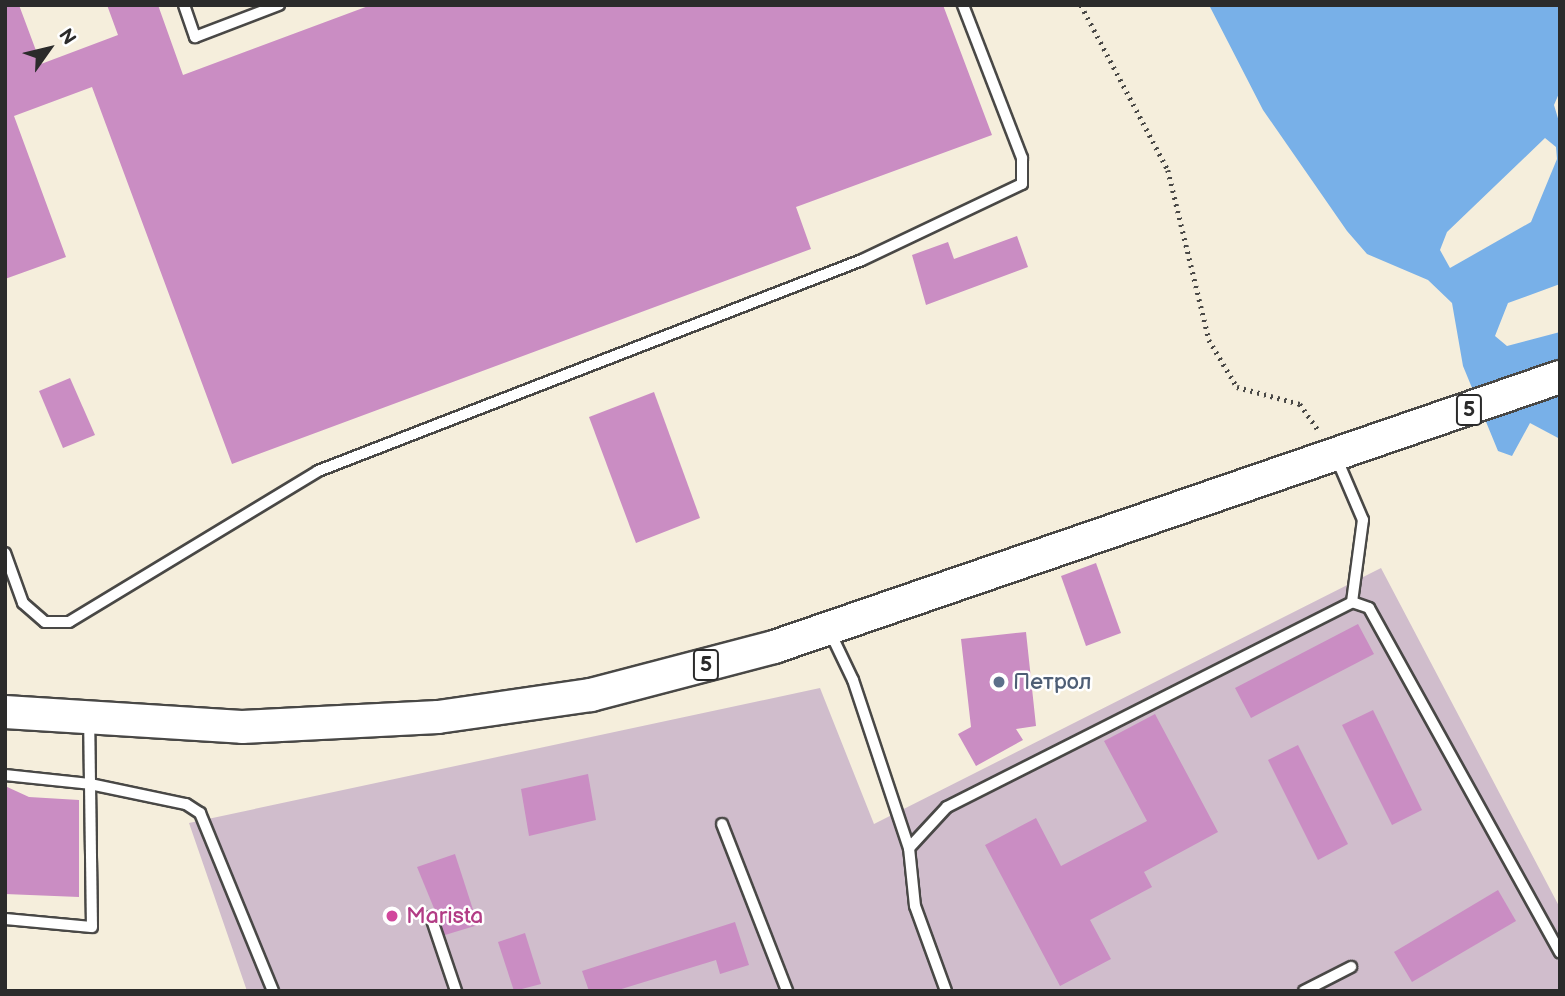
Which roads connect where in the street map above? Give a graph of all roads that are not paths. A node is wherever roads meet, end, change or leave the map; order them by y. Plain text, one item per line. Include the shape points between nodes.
1 (184, 5) edge
2 (279, 5) edge
3 (963, 5) edge
4 (1560, 377) edge
5 (1336, 457) junction
6 (5, 553) edge
7 (1352, 602) junction
8 (828, 629) junction
9 (5, 712) edge
10 (89, 720) junction
11 (5, 775) edge
12 (90, 784) junction
13 (722, 824) dead end
14 (909, 848) junction
15 (431, 916) dead end
16 (5, 919) edge
17 (1560, 953) edge
18 (1351, 967) dead end
19 (273, 991) edge
20 (456, 991) edge
21 (787, 991) edge
22 (946, 991) edge
23 (1304, 991) edge

1 - 2 lane via 195,37
3 - 6 lane via 1022,158 1022,184 862,260 318,471 69,622 45,622 23,604
4 - 5 main road, 5
5 - 7 lane via 1363,520
5 - 8 main road, 5
7 - 14 lane via 947,807
7 - 17 lane via 1369,608
8 - 10 main road, 5 via 592,695 438,717 243,727
8 - 14 lane via 853,680
9 - 10 main road, 5
10 - 12 lane
11 - 12 lane
12 - 16 lane via 92,927
12 - 19 lane via 186,804 200,813
13 - 21 lane
14 - 22 lane via 915,906
15 - 20 lane
18 - 23 lane

